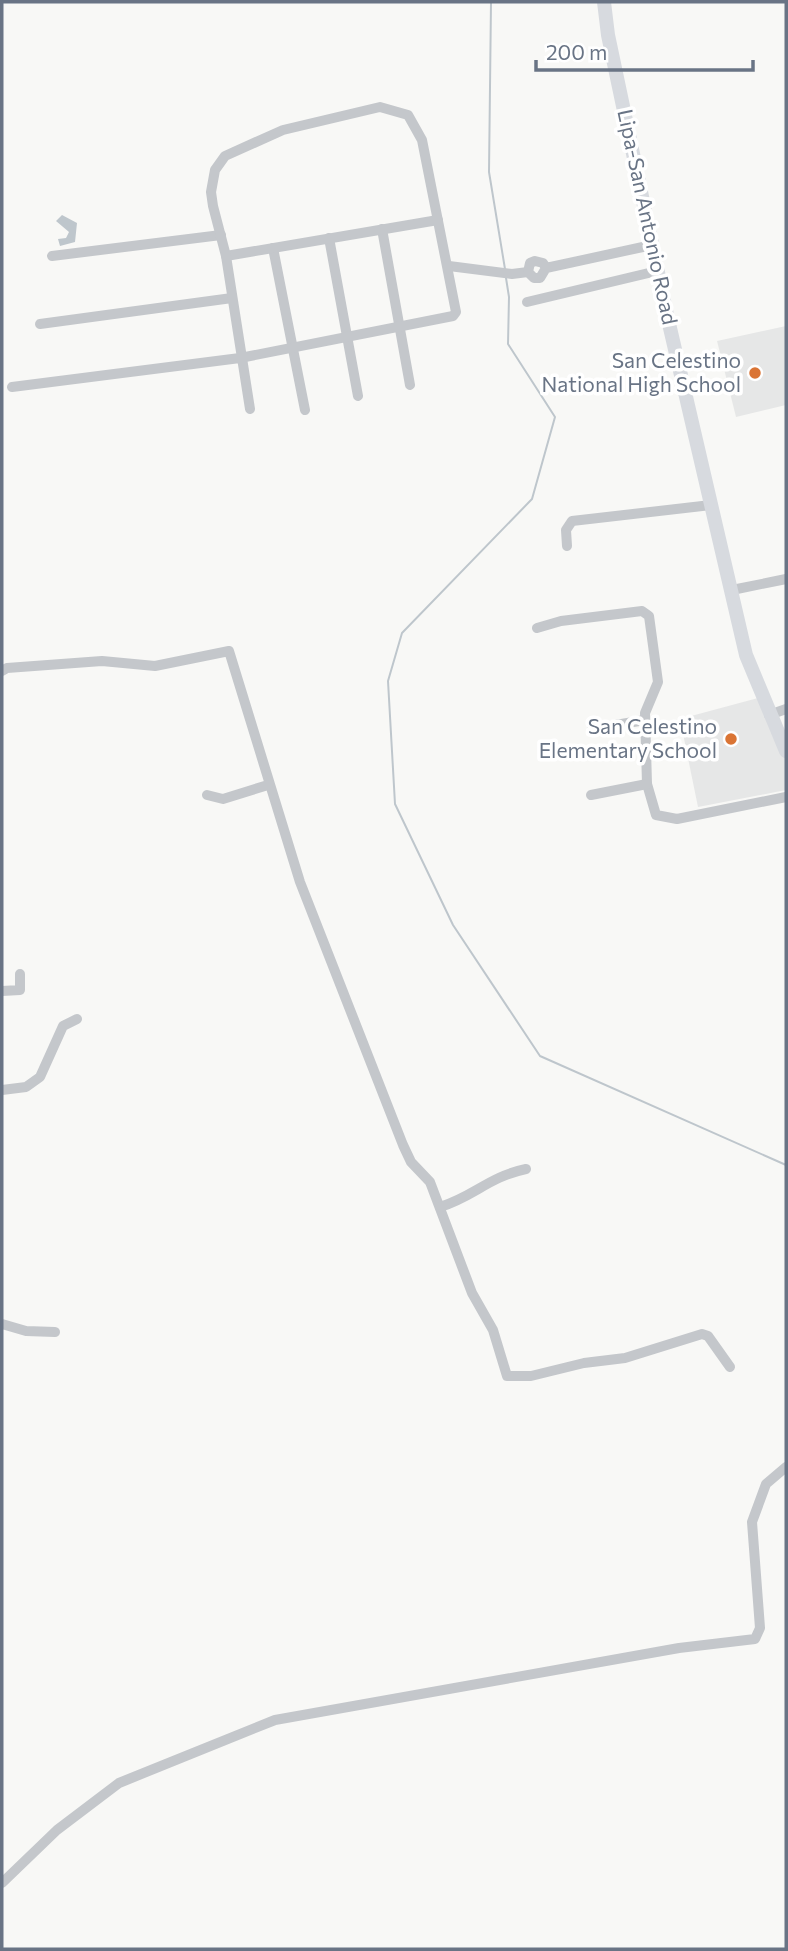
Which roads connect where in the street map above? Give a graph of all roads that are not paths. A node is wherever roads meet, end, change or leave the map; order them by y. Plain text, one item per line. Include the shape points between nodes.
1 (604, 2) edge
2 (438, 220) junction
3 (382, 229) junction
4 (221, 235) junction
5 (329, 238) junction
6 (652, 246) junction
7 (273, 248) junction
8 (52, 256) dead end
9 (226, 257) junction
10 (449, 266) junction
11 (657, 271) junction
12 (232, 298) junction
13 (527, 302) dead end
14 (40, 324) dead end
15 (400, 327) junction
16 (347, 337) junction
17 (294, 348) junction
18 (240, 358) junction
19 (410, 385) dead end
20 (12, 387) dead end
21 (358, 396) dead end
22 (250, 409) dead end
23 (305, 410) dead end
24 (711, 505) junction
25 (567, 546) dead end
26 (786, 579) edge
27 (732, 590) junction
28 (537, 628) dead end
29 (2, 672) edge
30 (786, 709) edge
31 (769, 715) junction
32 (645, 720) junction
33 (592, 729) dead end
34 (786, 751) edge
35 (647, 784) junction
36 (268, 785) junction
37 (207, 796) dead end
38 (591, 796) dead end
39 (786, 797) edge
40 (20, 974) dead end
41 (2, 991) edge
42 (78, 1019) dead end
43 (2, 1090) edge
44 (526, 1169) dead end
45 (440, 1207) junction
46 (2, 1324) edge
47 (55, 1332) dead end
48 (730, 1367) dead end
49 (786, 1467) edge
50 (2, 1883) edge

1 - 6 main road, Lipa-San Antonio Road
2 - 3 street
2 - 4 street via 416,125 408,115 380,107 283,130 225,156 215,170 211,192
2 - 10 street
3 - 5 street
3 - 15 street
4 - 8 street
4 - 9 street
5 - 7 street
5 - 16 street
6 - 10 street via 546,268 535,261 528,272 512,274
6 - 11 main road, Lipa-San Antonio Road
7 - 9 street
7 - 17 street
9 - 12 street
10 - 15 street via 455,314
11 - 13 street
11 - 24 main road, Lipa-San Antonio Road
12 - 14 street
12 - 18 street
15 - 16 street
15 - 19 street
16 - 17 street
16 - 21 street
17 - 18 street
17 - 23 street
18 - 20 street
18 - 22 street
24 - 25 street via 572,521 566,530
24 - 27 main road, Lipa-San Antonio Road
26 - 27 street
27 - 31 main road, Lipa-San Antonio Road via 746,655
28 - 32 street via 561,621 646,613 659,682
29 - 36 street via 6,668 102,661 155,666 229,652
30 - 31 street
31 - 34 main road, Lipa-San Antonio Road
32 - 33 street
32 - 35 street
35 - 38 street
35 - 39 street via 656,815 667,820
36 - 37 street via 223,799
36 - 45 street via 300,882 402,1145 430,1182
40 - 41 street via 20,990
42 - 43 street via 63,1027 34,1083
44 - 45 street via 497,1177 465,1199
45 - 48 street via 472,1293 493,1330 507,1376 625,1358 702,1334
46 - 47 street
49 - 50 street via 766,1484 752,1522 760,1628 755,1639 679,1648 275,1720 119,1783 57,1830

